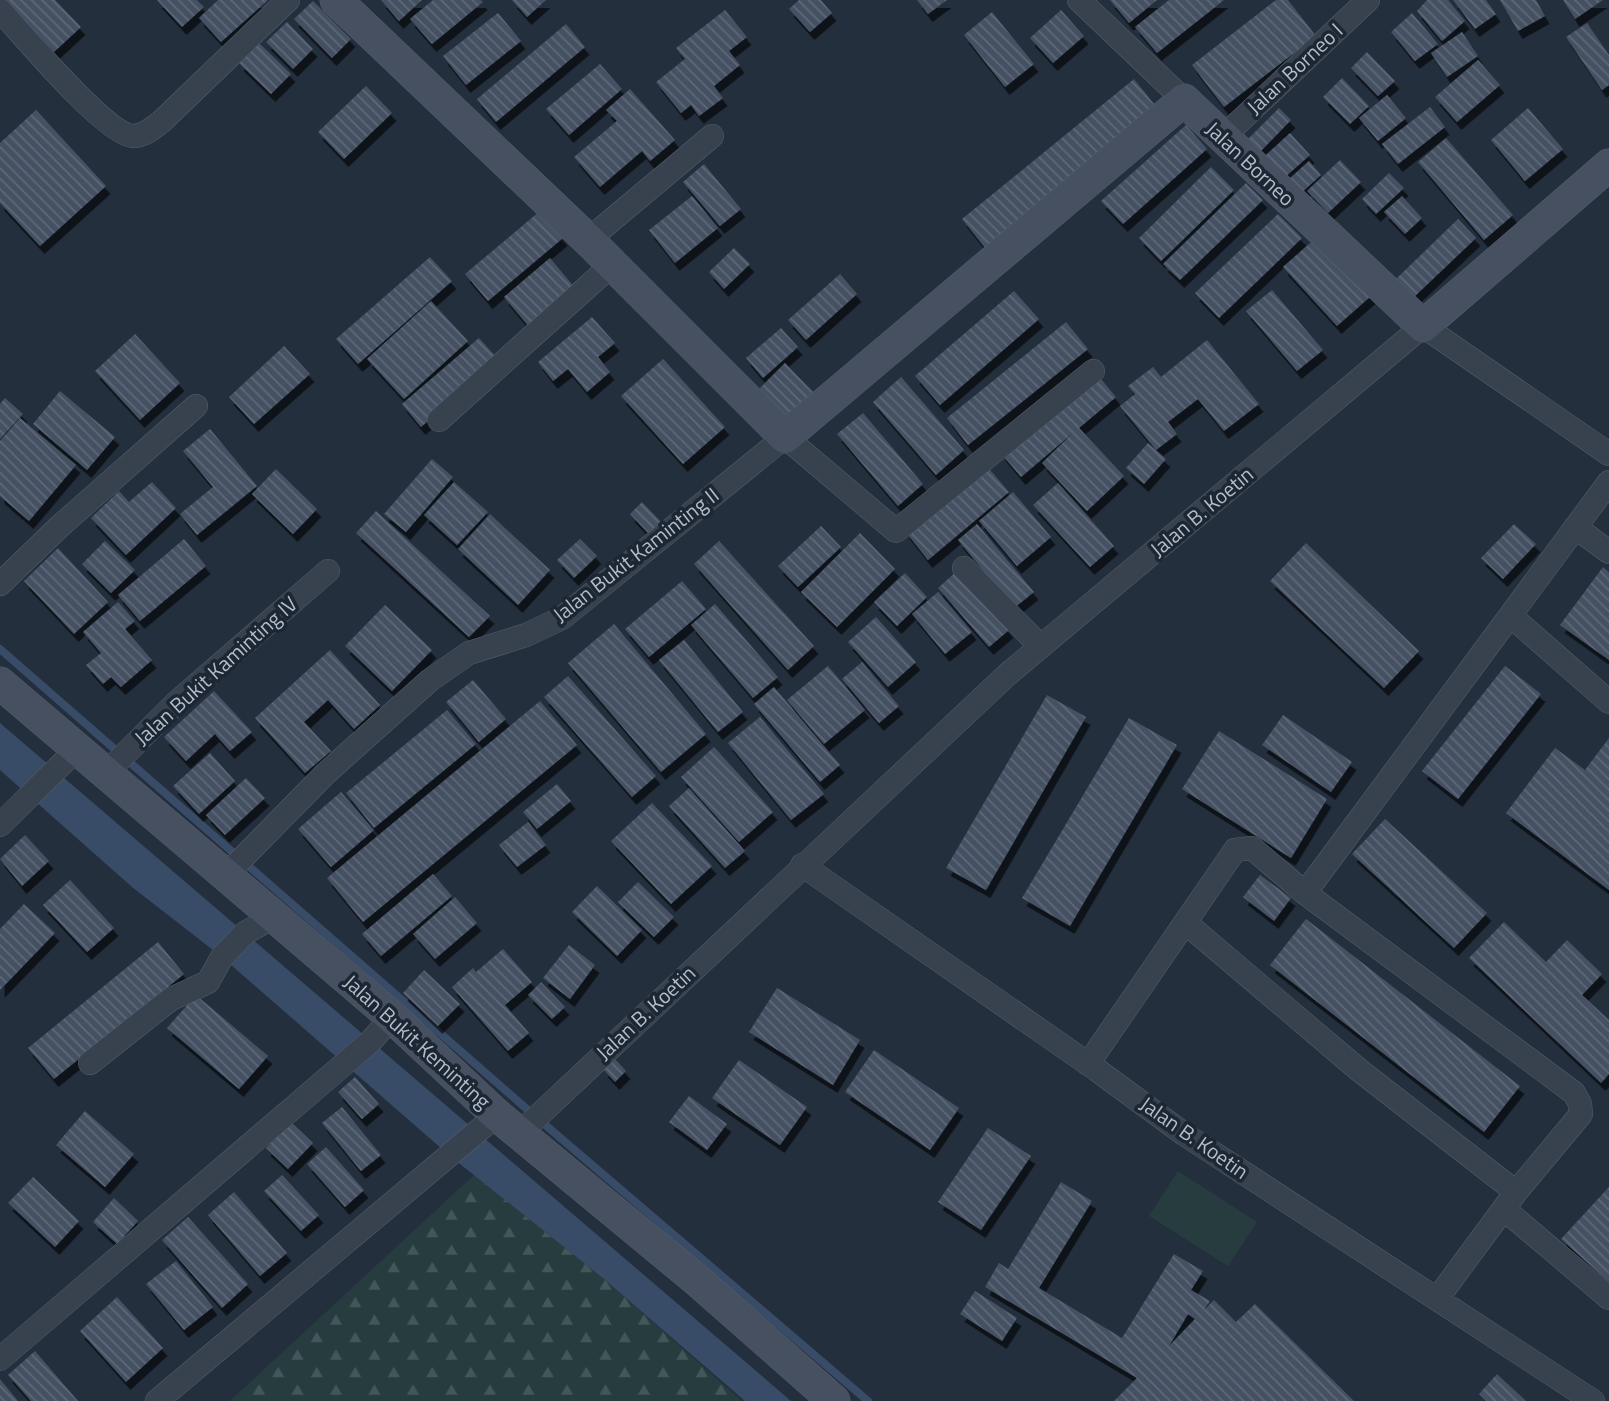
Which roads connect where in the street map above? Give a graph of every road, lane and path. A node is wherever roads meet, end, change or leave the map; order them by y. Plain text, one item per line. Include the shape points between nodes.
1 (288, 0) edge
2 (336, 0) edge
3 (1079, 0) edge
4 (1368, 0) edge
5 (0, 10) edge
6 (1184, 100) junction
7 (712, 135) dead end
8 (1222, 138) junction
9 (1609, 165) edge
10 (589, 240) junction
11 (613, 264) junction
12 (1423, 327) junction
13 (1093, 371) dead end
14 (196, 406) dead end
15 (439, 420) dead end
16 (785, 437) junction
17 (1609, 454) edge
18 (1609, 482) edge
19 (1575, 527) junction
20 (1609, 552) edge
21 (964, 568) dead end
22 (328, 571) dead end
23 (0, 584) edge
24 (1512, 617) junction
25 (1041, 646) junction
26 (0, 682) edge
27 (1609, 702) edge
28 (66, 760) junction
29 (105, 774) junction
30 (0, 825) edge
31 (802, 865) junction
32 (226, 875) junction
33 (1305, 893) junction
34 (275, 916) junction
35 (1187, 924) junction
36 (392, 1017) junction
37 (90, 1063) dead end
38 (1088, 1063) junction
39 (498, 1126) junction
40 (1510, 1200) junction
41 (1609, 1298) edge
42 (1437, 1299) junction
43 (0, 1359) edge
44 (158, 1401) edge
45 (834, 1401) edge
46 (1593, 1401) edge

1 - 5 street via 161,122 144,134 131,136 90,108
2 - 10 street
3 - 6 street, Jalan Borneo
4 - 8 street, Jalan Borneo I
6 - 8 street, Jalan Borneo
6 - 16 street
7 - 10 street
8 - 12 street, Jalan Borneo
9 - 12 street, Jalan B. Koetin
10 - 11 street
11 - 15 street
11 - 16 street
12 - 17 street
12 - 25 street, Jalan B. Koetin
13 - 16 street via 896,531
14 - 23 street
16 - 32 street, Jalan Bukit Kaminting II via 562,618 469,653 430,680 325,774
18 - 19 street
19 - 20 street
19 - 24 street
21 - 25 street
22 - 29 street, Jalan Bukit Kaminting IV via 178,701
24 - 27 street
24 - 33 street
25 - 31 street, Jalan B. Koetin
26 - 28 street, Jalan Bukit Keminting
28 - 29 street, Jalan Bukit Keminting
28 - 30 street
29 - 32 street, Jalan Bukit Keminting
31 - 38 street, Jalan B. Koetin
31 - 39 street, Jalan B. Koetin
32 - 34 street, Jalan Bukit Keminting
33 - 35 street via 1252,848 1244,847 1235,850
33 - 40 street via 1574,1093 1581,1114
34 - 36 street, Jalan Bukit Keminting
34 - 37 street via 245,933 222,957 208,982 172,999
35 - 38 street
35 - 40 street
36 - 39 street, Jalan Bukit Keminting
36 - 43 street via 371,1041
38 - 42 street, Jalan B. Koetin via 1212,1153
39 - 44 street, Jalan B. Koetin via 450,1156
39 - 45 street, Jalan Bukit Keminting
40 - 41 street
40 - 42 street
42 - 46 street, Jalan B. Koetin

